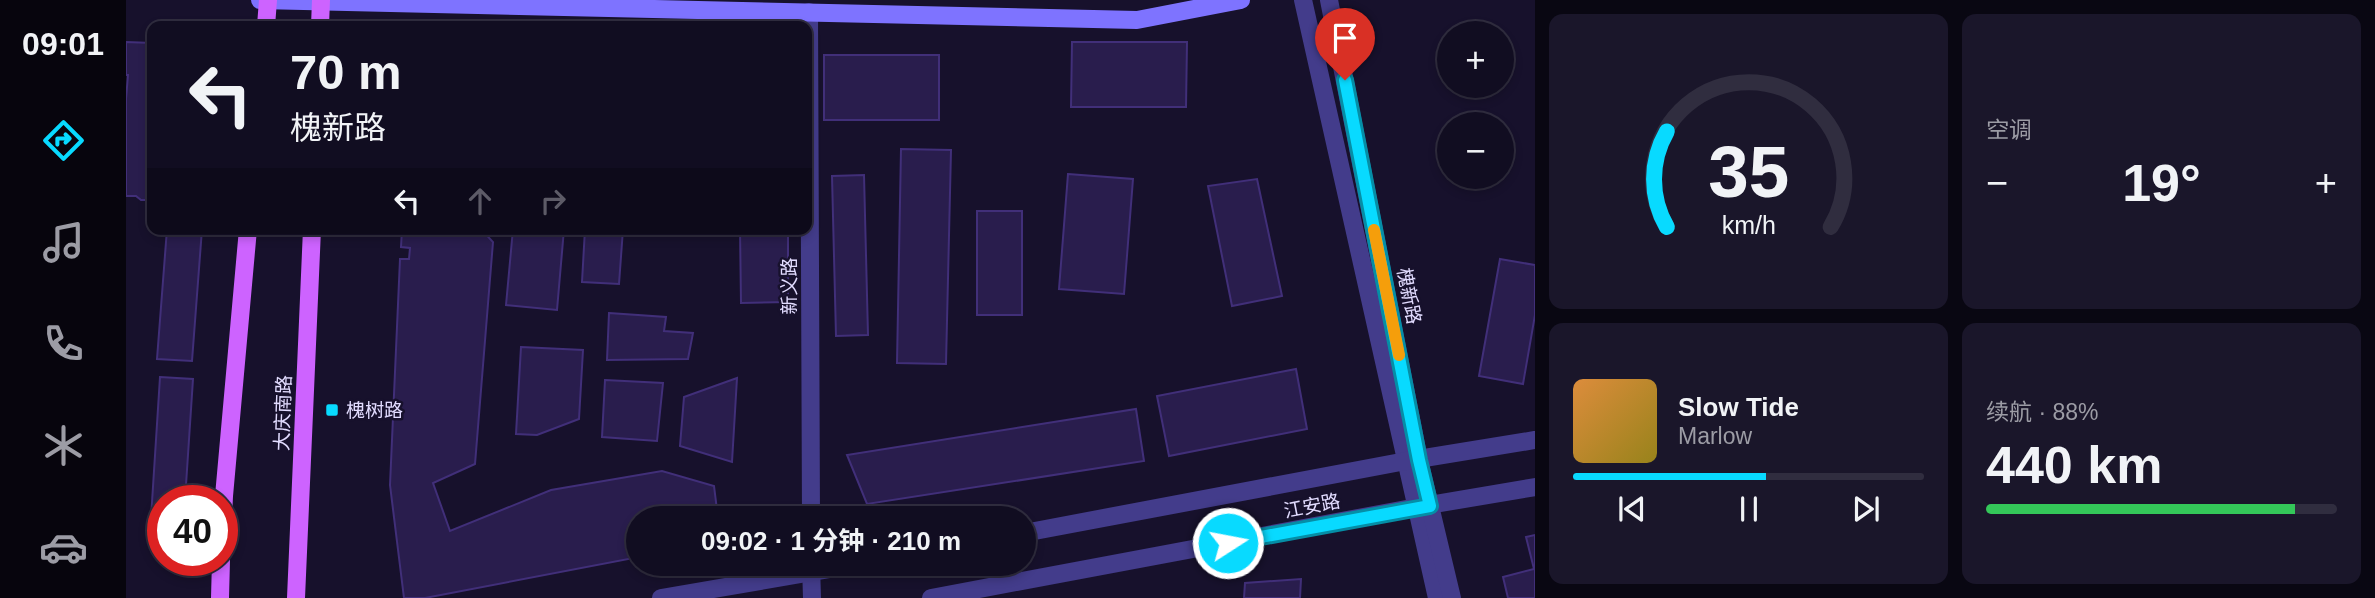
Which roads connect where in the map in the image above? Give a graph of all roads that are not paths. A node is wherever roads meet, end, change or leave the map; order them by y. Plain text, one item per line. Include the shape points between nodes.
1 (260, 0) edge
2 (268, 0) edge
3 (1241, 0) edge
4 (1303, 0) edge
5 (1329, 0) edge
6 (321, 1) edge
7 (809, 12) junction
8 (266, 21) edge
9 (320, 21) edge
10 (809, 21) edge
11 (247, 235) edge
12 (312, 235) edge
13 (810, 235) edge
14 (1535, 440) edge
15 (1413, 461) junction
16 (225, 485) edge
17 (1535, 487) edge
18 (811, 506) edge
19 (1423, 507) junction
20 (1036, 531) edge
21 (221, 576) edge
22 (771, 576) edge
23 (811, 576) edge
24 (220, 598) edge
25 (296, 598) edge
26 (661, 598) edge
27 (812, 598) edge
28 (931, 598) edge
29 (1437, 598) edge
30 (1452, 598) edge

1 - 2 main road
2 - 6 main road
2 - 8 main road
3 - 7 main road via 1138,20
4 - 15 street, 槐新路
5 - 15 street, 槐新路
6 - 7 main road
6 - 9 main road
7 - 10 street, 新义路
11 - 16 main road
12 - 25 main road, 大庆南路
13 - 18 street, 新义路
14 - 15 street, 江安路
15 - 19 street, 槐新路
15 - 20 street, 江安路
17 - 19 street, 江安路
19 - 28 street, 江安路
19 - 29 street, 槐新路
19 - 30 street, 槐新路
21 - 24 main road
22 - 26 street
23 - 27 street

